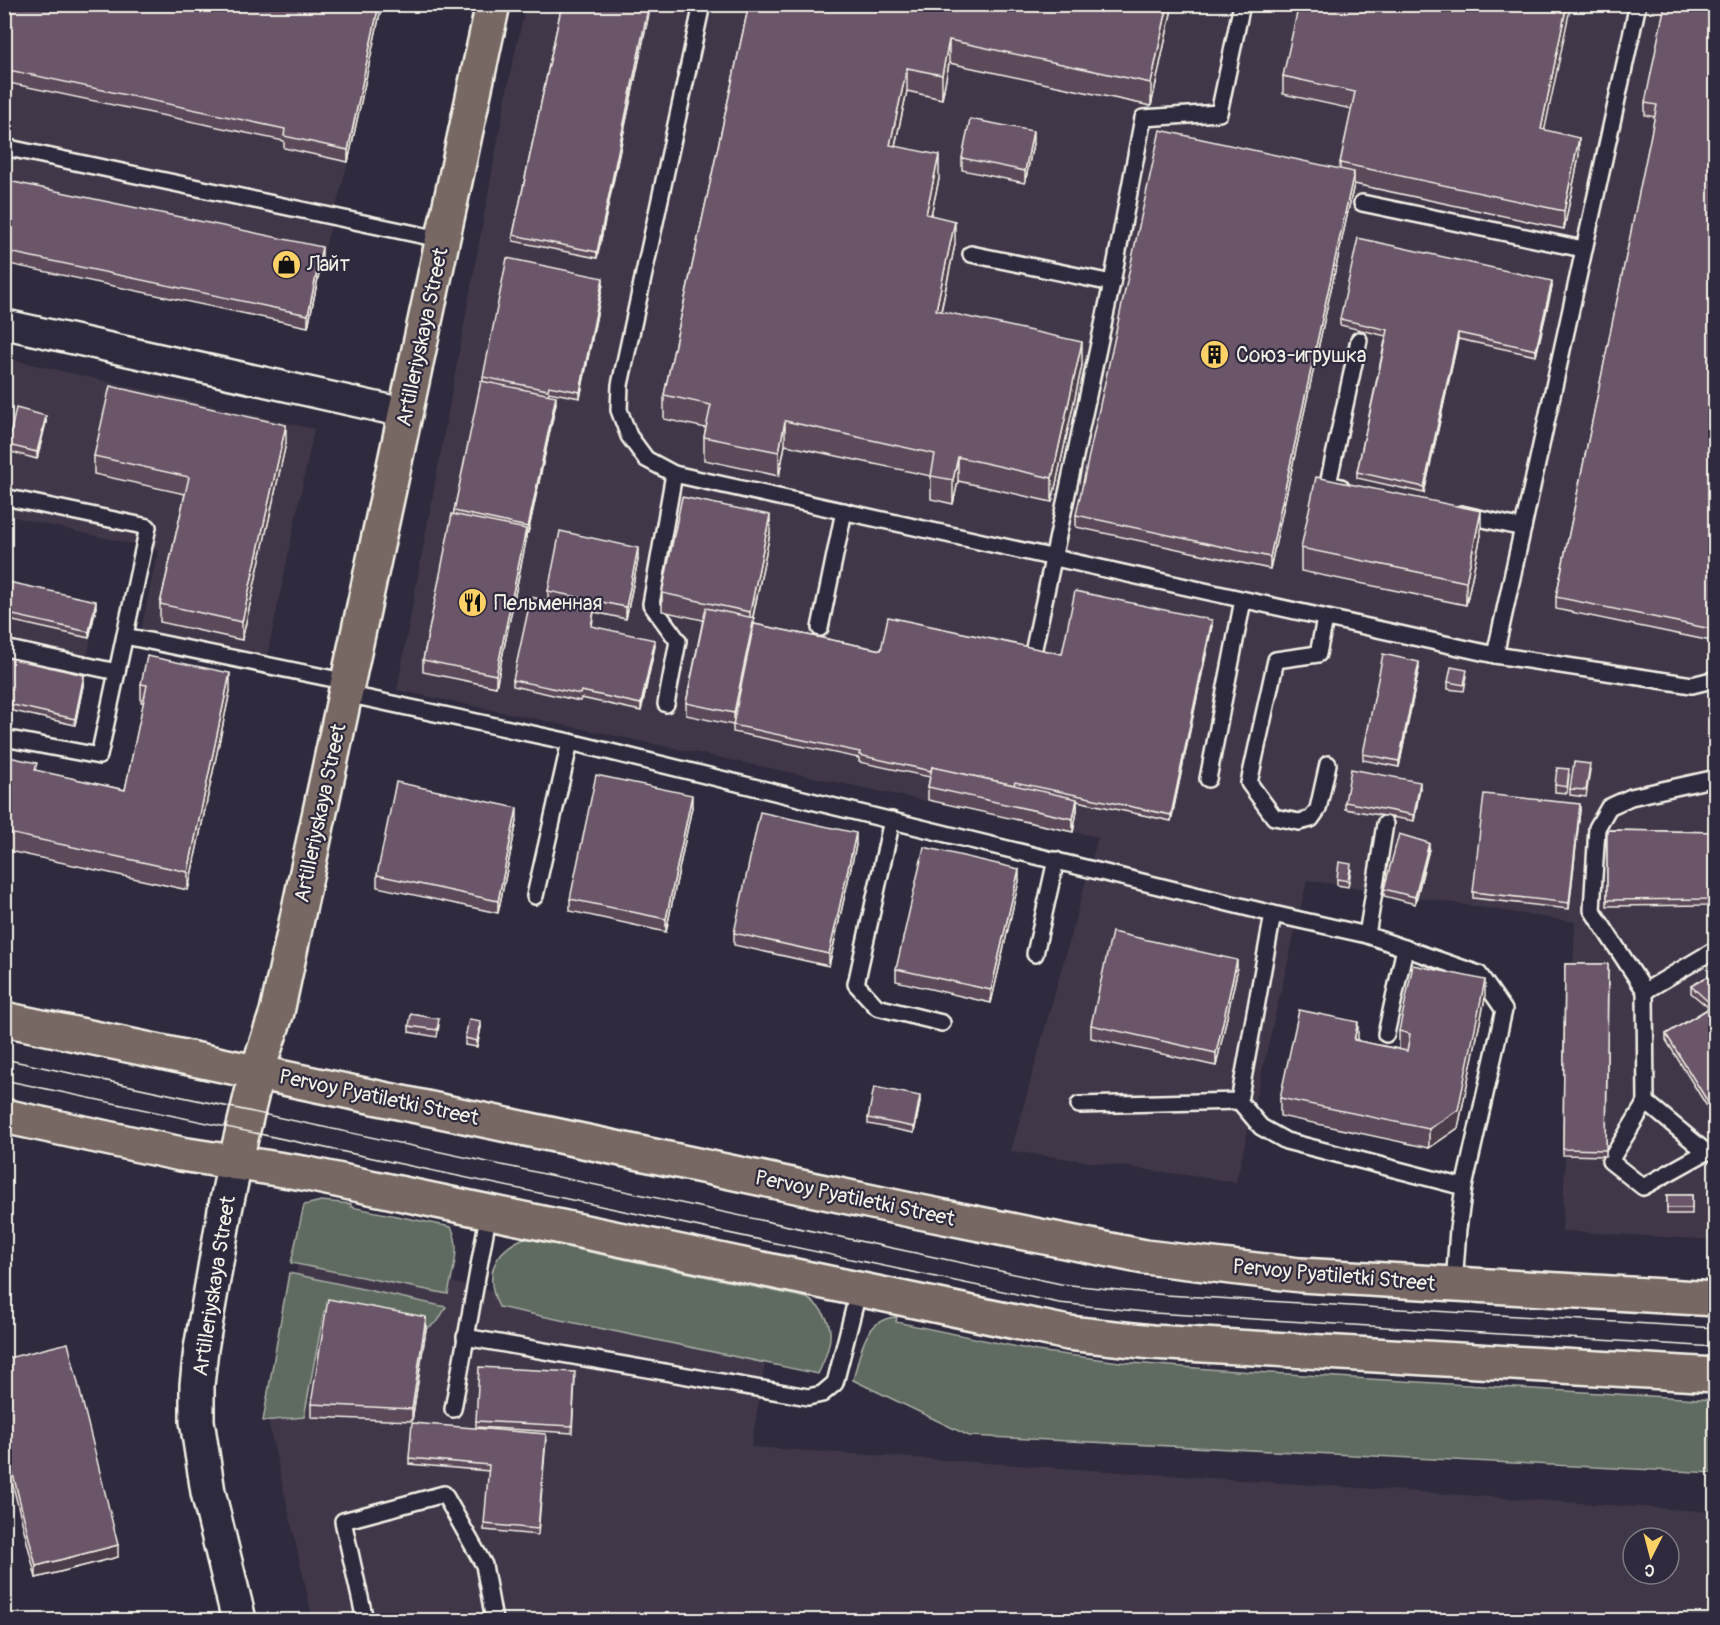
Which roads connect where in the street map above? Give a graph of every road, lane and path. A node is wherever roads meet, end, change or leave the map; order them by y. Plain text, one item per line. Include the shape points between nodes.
1 (493, 4) edge
2 (702, 4) edge
3 (1242, 4) edge
4 (1638, 4) edge
5 (4, 147) edge
6 (1362, 203) dead end
7 (444, 240) junction
8 (1583, 249) junction
9 (971, 254) dead end
10 (1112, 283) junction
11 (4, 324) edge
12 (1359, 340) dead end
13 (405, 413) junction
14 (674, 474) junction
15 (1351, 489) edge
16 (4, 497) edge
17 (1443, 510) edge
18 (844, 511) junction
19 (1523, 528) junction
20 (1053, 559) junction
21 (1243, 600) junction
22 (1325, 619) junction
23 (820, 628) dead end
24 (124, 636) junction
25 (4, 648) edge
26 (1034, 648) edge
27 (1495, 655) junction
28 (117, 672) junction
29 (1716, 679) edge
30 (347, 688) junction
31 (666, 704) dead end
32 (4, 738) edge
33 (570, 741) junction
34 (1328, 764) dead end
35 (1716, 778) edge
36 (1209, 779) dead end
37 (891, 820) junction
38 (1385, 824) dead end
39 (1056, 860) junction
40 (535, 896) dead end
41 (1273, 914) junction
42 (1367, 935) junction
43 (1406, 948) junction
44 (1716, 949) edge
45 (1035, 954) dead end
46 (1645, 991) junction
47 (4, 1019) edge
48 (942, 1023) dead end
49 (1386, 1034) dead end
50 (257, 1072) junction
51 (1239, 1101) junction
52 (1646, 1102) junction
53 (1079, 1105) dead end
54 (4, 1116) edge
55 (1711, 1152) edge
56 (236, 1163) junction
57 (1464, 1187) junction
58 (489, 1211) junction
59 (1454, 1285) junction
60 (859, 1289) junction
61 (1716, 1299) edge
62 (465, 1337) junction
63 (1716, 1375) edge
64 (453, 1409) dead end
65 (239, 1620) edge
66 (365, 1620) edge
67 (494, 1620) edge

1 - 7 main road, Artilleriyskaya Street
2 - 14 lane via 620,385 619,410 630,436 646,459
3 - 10 lane via 1219,113 1143,118
4 - 8 lane
5 - 7 lane
6 - 8 lane
7 - 13 main road, Artilleriyskaya Street
8 - 19 lane
9 - 10 lane
10 - 20 lane
11 - 13 street
12 - 15 lane via 1328,484
13 - 30 main road, Artilleriyskaya Street
14 - 18 lane
14 - 31 lane via 651,604 678,641
16 - 24 lane via 148,527
17 - 19 lane
18 - 20 lane
18 - 23 lane
19 - 27 lane
20 - 21 lane
20 - 26 lane
21 - 22 lane
21 - 36 lane
22 - 27 lane
22 - 34 lane via 1318,654 1276,660 1249,783 1274,817 1299,822 1311,819 1318,809
24 - 28 lane
24 - 30 lane
25 - 28 lane
27 - 29 lane via 1692,685
28 - 32 lane via 99,756
30 - 33 lane
30 - 50 main road, Artilleriyskaya Street via 278,1012
33 - 37 lane
33 - 40 lane
35 - 46 lane via 1631,797 1609,807 1597,828 1592,910
37 - 39 lane
37 - 48 lane via 856,984 877,1007
38 - 42 lane
39 - 41 lane
39 - 45 lane
41 - 42 lane
41 - 51 lane
42 - 43 lane
43 - 49 lane
43 - 57 lane via 1479,974 1504,1010
44 - 46 lane
46 - 52 lane
47 - 50 main road, Pervoy Pyatiletki Street
50 - 56 main road, Artilleriyskaya Street
50 - 59 main road, Pervoy Pyatiletki Street via 1145,1257 1300,1275
51 - 53 lane
51 - 57 lane via 1261,1127 1286,1141
52 - 55 lane
52 - 55 lane via 1610,1161 1643,1187
54 - 56 main road
56 - 58 main road
56 - 65 street, Artilleriyskaya Street via 201,1349 197,1422 208,1492
57 - 59 lane
58 - 60 main road
58 - 62 lane
59 - 61 main road, Pervoy Pyatiletki Street
60 - 62 lane via 835,1383 822,1394 808,1398
60 - 63 main road via 1110,1338
62 - 64 lane
66 - 67 lane via 343,1521 444,1494 484,1564

